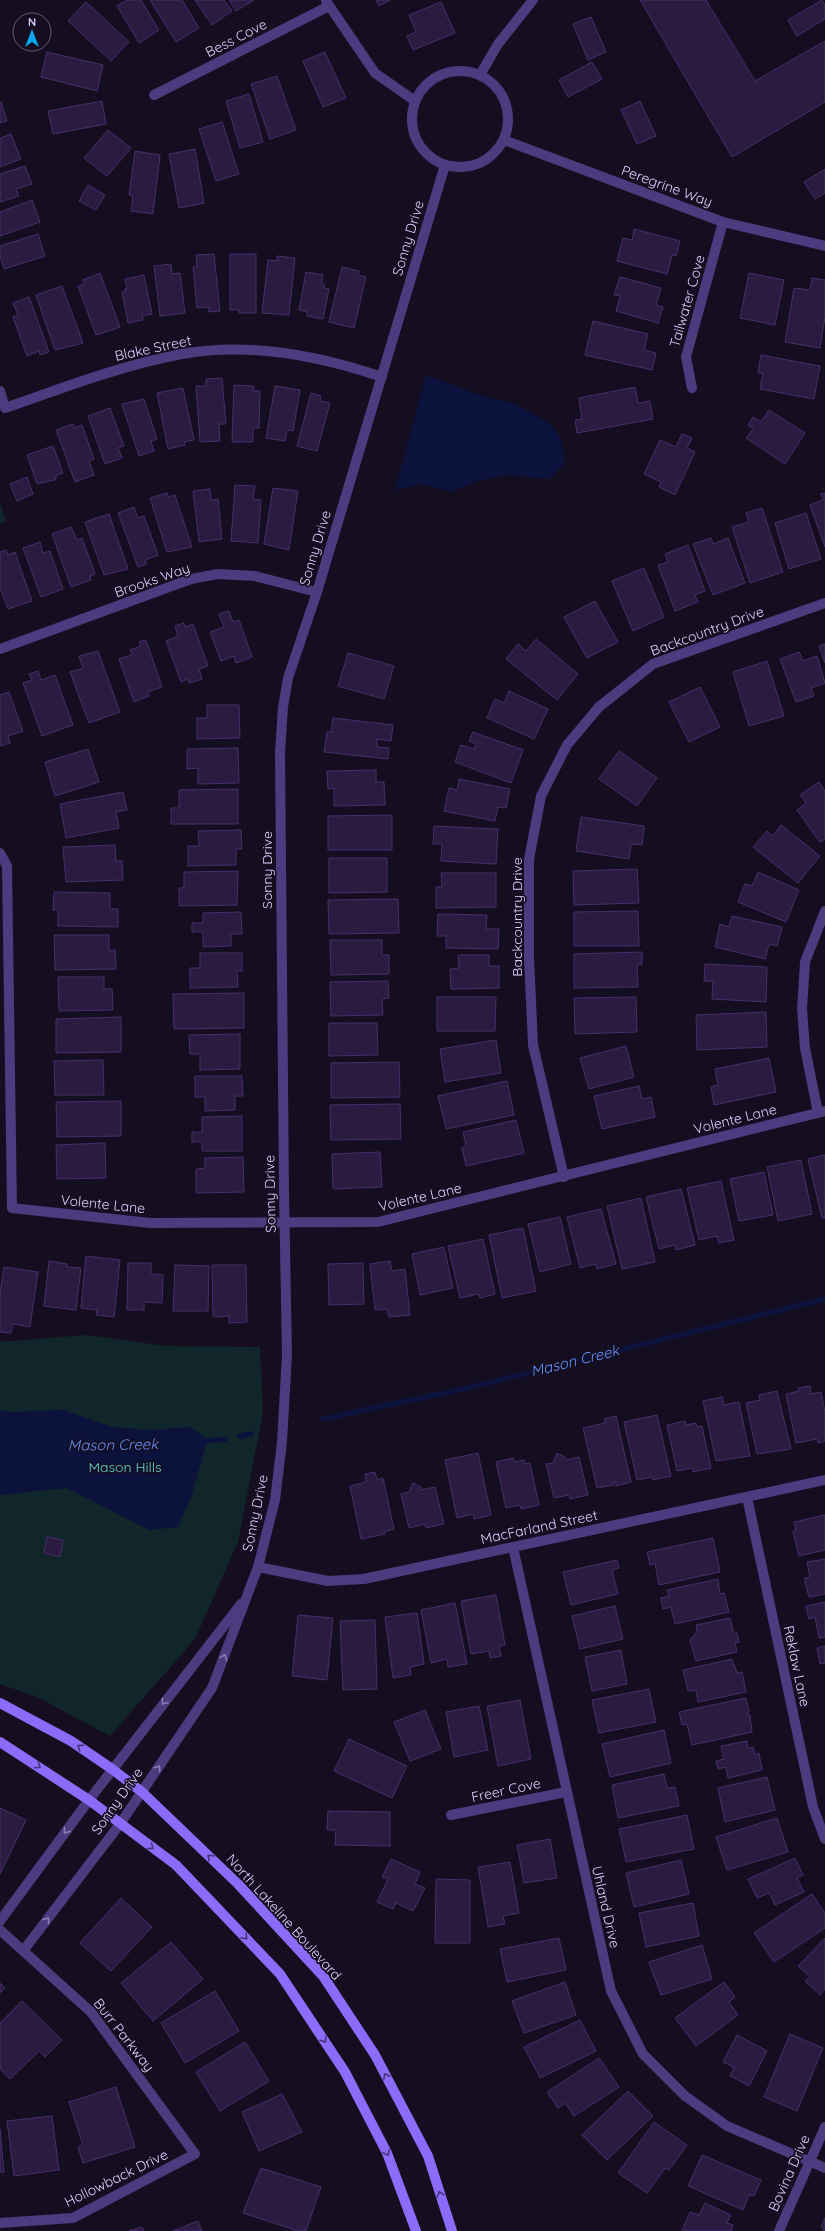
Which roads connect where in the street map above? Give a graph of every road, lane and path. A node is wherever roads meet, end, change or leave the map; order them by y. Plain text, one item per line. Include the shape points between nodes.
1 (533, 0) edge
2 (328, 3) edge
3 (480, 75) junction
4 (154, 95) dead end
5 (415, 101) junction
6 (504, 140) junction
7 (445, 164) junction
8 (723, 222) junction
9 (825, 246) edge
10 (382, 377) junction
11 (692, 388) dead end
12 (0, 391) edge
13 (317, 592) junction
14 (825, 603) edge
15 (0, 649) edge
16 (0, 853) edge
17 (825, 911) edge
18 (822, 1112) edge
19 (564, 1177) junction
20 (284, 1223) junction
21 (825, 1480) edge
22 (746, 1497) junction
23 (513, 1547) junction
24 (258, 1567) junction
25 (248, 1594) junction
26 (0, 1704) edge
27 (0, 1742) edge
28 (112, 1769) junction
29 (142, 1792) junction
30 (566, 1792) junction
31 (89, 1800) junction
32 (451, 1815) dead end
33 (120, 1824) junction
34 (825, 1839) edge
35 (0, 1921) edge
36 (0, 1930) edge
37 (23, 1951) junction
38 (825, 2127) edge
39 (195, 2154) joint
40 (809, 2161) junction
41 (825, 2168) edge
42 (0, 2223) edge
43 (416, 2231) edge
44 (452, 2231) edge
45 (779, 2231) edge

1 - 3 street via 498,44
2 - 4 street, Bess Cove
2 - 5 street via 375,73
3 - 5 street via 452,71 437,77 424,87
3 - 6 street via 496,86 504,98 508,126
5 - 7 street via 411,117 414,133 421,148 433,160
6 - 7 street via 494,154 481,163 465,168
6 - 8 street, Peregrine Way
7 - 10 street, Sonny Drive
8 - 9 street, Peregrine Way
8 - 11 street, Tailwater Cove via 686,357
10 - 12 street, Blake Street via 345,364 233,350 182,354 105,374 5,408
10 - 13 street, Sonny Drive
13 - 15 street, Brooks Way via 255,576 218,574 192,579
13 - 20 street, Sonny Drive via 288,678 280,752
14 - 19 street, Backcountry Drive via 653,664 599,708 567,745 541,796 529,859 529,958 533,1045
16 - 20 street, Volente Lane via 7,866 12,1208 150,1223
17 - 18 street via 805,962 802,1009 805,1048
18 - 19 street, Volente Lane
19 - 20 street, Volente Lane via 378,1222
20 - 24 street, Sonny Drive via 287,1355 282,1442 275,1500
21 - 22 street, MacFarland Street
22 - 23 street, MacFarland Street
22 - 34 street, Reklaw Lane via 813,1807
23 - 24 street, MacFarland Street via 364,1579 328,1581
23 - 30 street, Uhland Drive
24 - 25 street, Sonny Drive
25 -> 28 street, Sonny Drive
29 -> 25 street, Sonny Drive via 212,1688
28 -> 26 main road, North Lakeline Boulevard via 71,1741
27 -> 31 main road
28 - 29 main road, North Lakeline Boulevard
28 - 31 street, Sonny Drive
29 - 33 street, Sonny Drive
44 -> 29 main road, North Lakeline Boulevard via 428,2156 375,2055 323,1976 238,1884
30 - 32 street, Freer Cove
30 - 40 street, Uhland Drive via 611,1991 643,2054 685,2096 727,2126
31 - 33 main road
31 -> 35 street, Sonny Drive
37 -> 33 street, Sonny Drive
33 -> 43 main road via 176,1865 280,1974 349,2079 387,2153
36 - 37 street, Burr Parkway
37 - 39 street, Burr Parkway via 91,2012
38 - 40 street, Bovina Drive
39 - 42 street, Hollowback Drive via 73,2218
40 - 41 street, Uhland Drive
40 - 45 street, Bovina Drive

